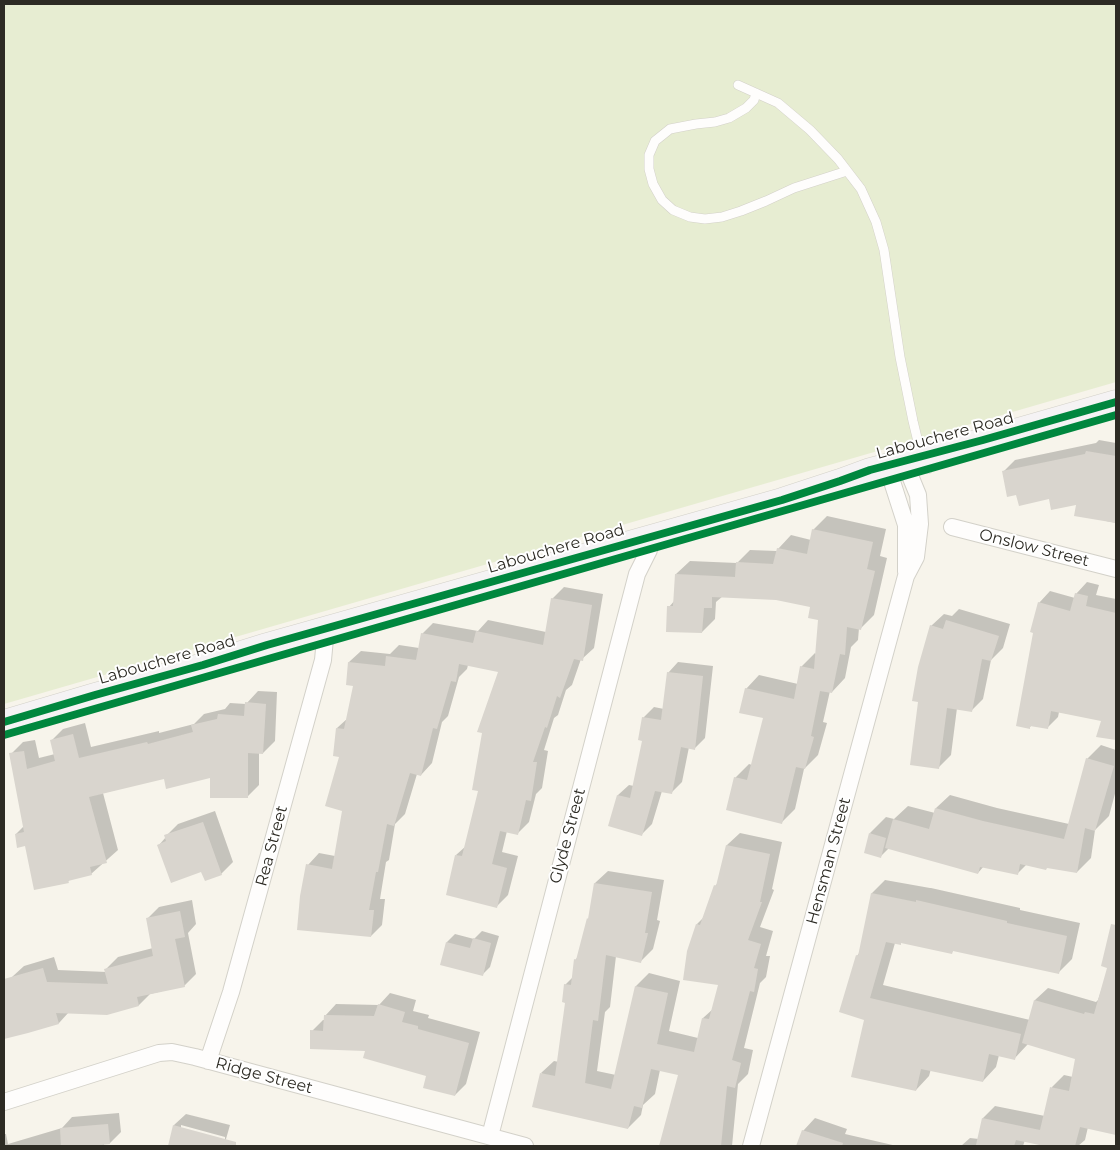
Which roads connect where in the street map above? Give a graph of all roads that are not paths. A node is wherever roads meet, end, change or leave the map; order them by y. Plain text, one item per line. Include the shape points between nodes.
1 (738, 85) dead end
2 (756, 93) junction
3 (847, 171) junction
4 (1116, 402) edge
5 (1116, 415) edge
6 (907, 468) junction
7 (952, 527) dead end
8 (648, 544) junction
9 (1116, 569) edge
10 (325, 635) junction
11 (4, 722) edge
12 (4, 735) edge
13 (208, 1061) junction
14 (4, 1102) edge
15 (490, 1136) junction
16 (525, 1146) edge
17 (751, 1146) edge

1 - 2 lane
2 - 3 lane via 778,103 791,114
2 - 3 lane via 746,108 729,118 670,128 655,142 649,155 649,169 662,200 673,210 690,216 722,217
3 - 6 lane via 861,189 884,250 900,357 919,446
4 - 6 main road, Labouchere Road
5 - 6 main road, Labouchere Road
6 - 8 main road, Labouchere Road
6 - 17 street, Hensman Street via 918,495 920,524 916,557 906,576
7 - 9 street, Onslow Street
8 - 10 main road, Labouchere Road
8 - 15 street, Glyde Street via 637,574
10 - 11 main road, Labouchere Road via 267,644
10 - 12 main road, Labouchere Road
10 - 13 street, Rea Street via 323,660 232,992
13 - 14 street, Ridge Street via 159,1052
13 - 15 street, Ridge Street
15 - 16 street, Ridge Street

